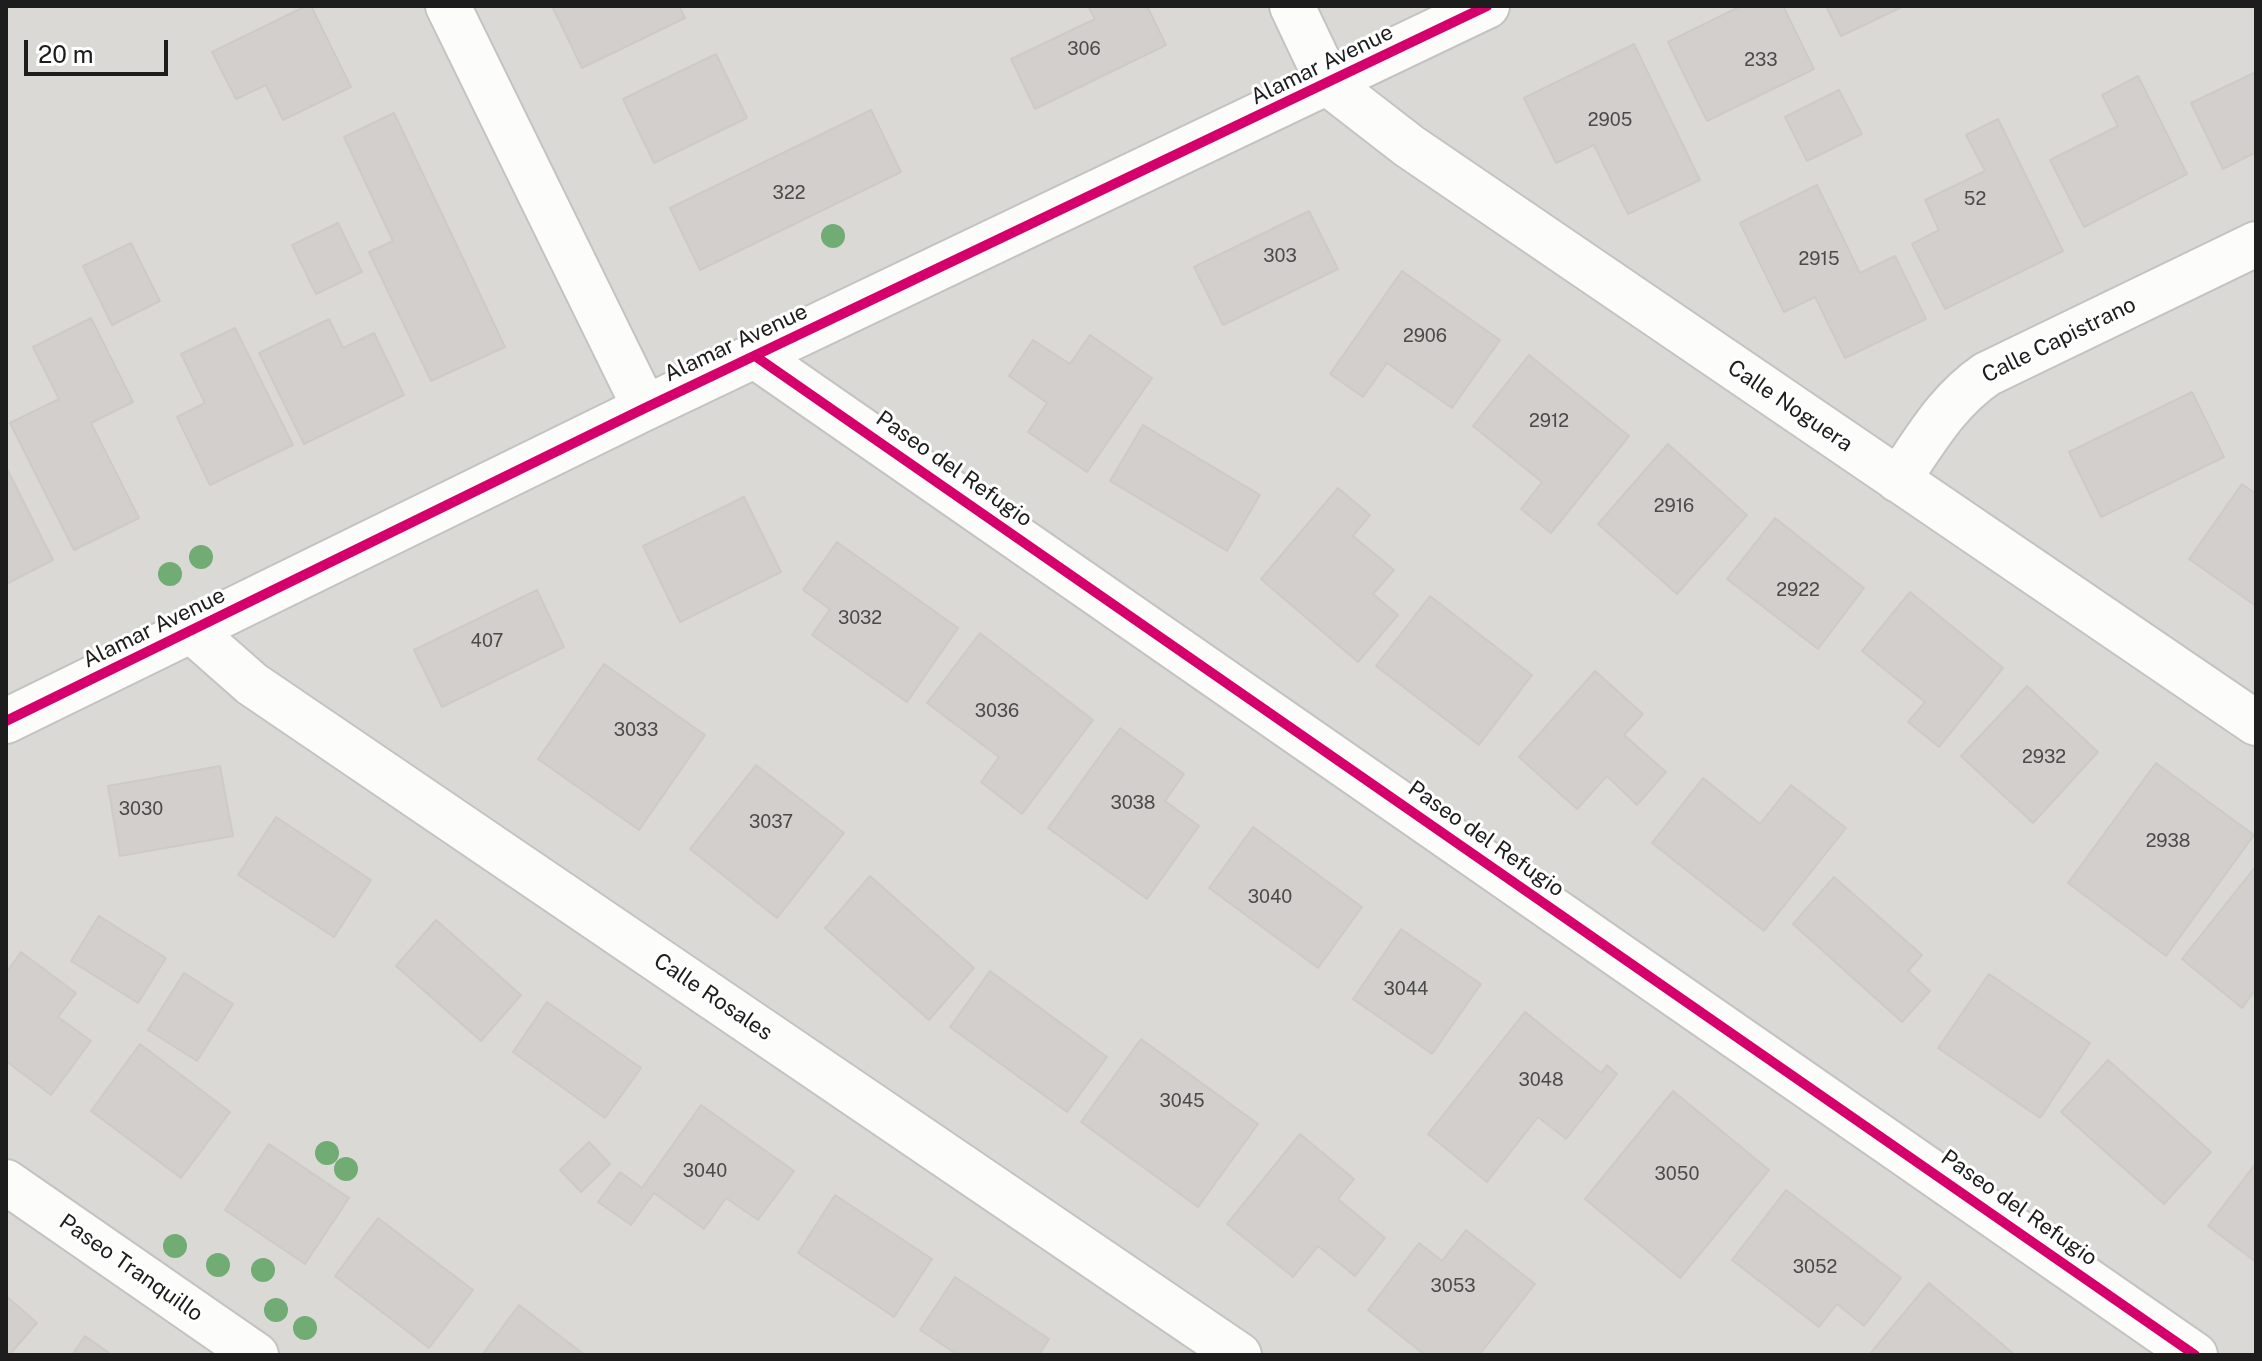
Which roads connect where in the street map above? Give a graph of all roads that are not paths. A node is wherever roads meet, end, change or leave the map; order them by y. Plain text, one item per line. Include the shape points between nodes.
1 (448, 6) edge
2 (1292, 6) edge
3 (1487, 6) edge
4 (1329, 84) junction
5 (2256, 244) edge
6 (755, 356) junction
7 (645, 408) junction
8 (1898, 480) junction
9 (193, 632) junction
10 (6, 721) edge
11 (2256, 723) edge
12 (6, 1182) edge
13 (256, 1355) edge
14 (1239, 1355) edge
15 (2195, 1355) edge

1 - 7 street
2 - 4 street
3 - 4 street, Alamar Avenue
4 - 6 street, Alamar Avenue
4 - 8 street, Calle Noguera via 1409,146
5 - 8 street, Calle Capistrano via 1964,389
6 - 7 street, Alamar Avenue
6 - 15 street, Paseo del Refugio
7 - 9 street, Alamar Avenue
8 - 11 street, Calle Noguera
9 - 10 street, Alamar Avenue
9 - 14 street, Calle Rosales via 252,684
12 - 13 street, Paseo Tranquillo

